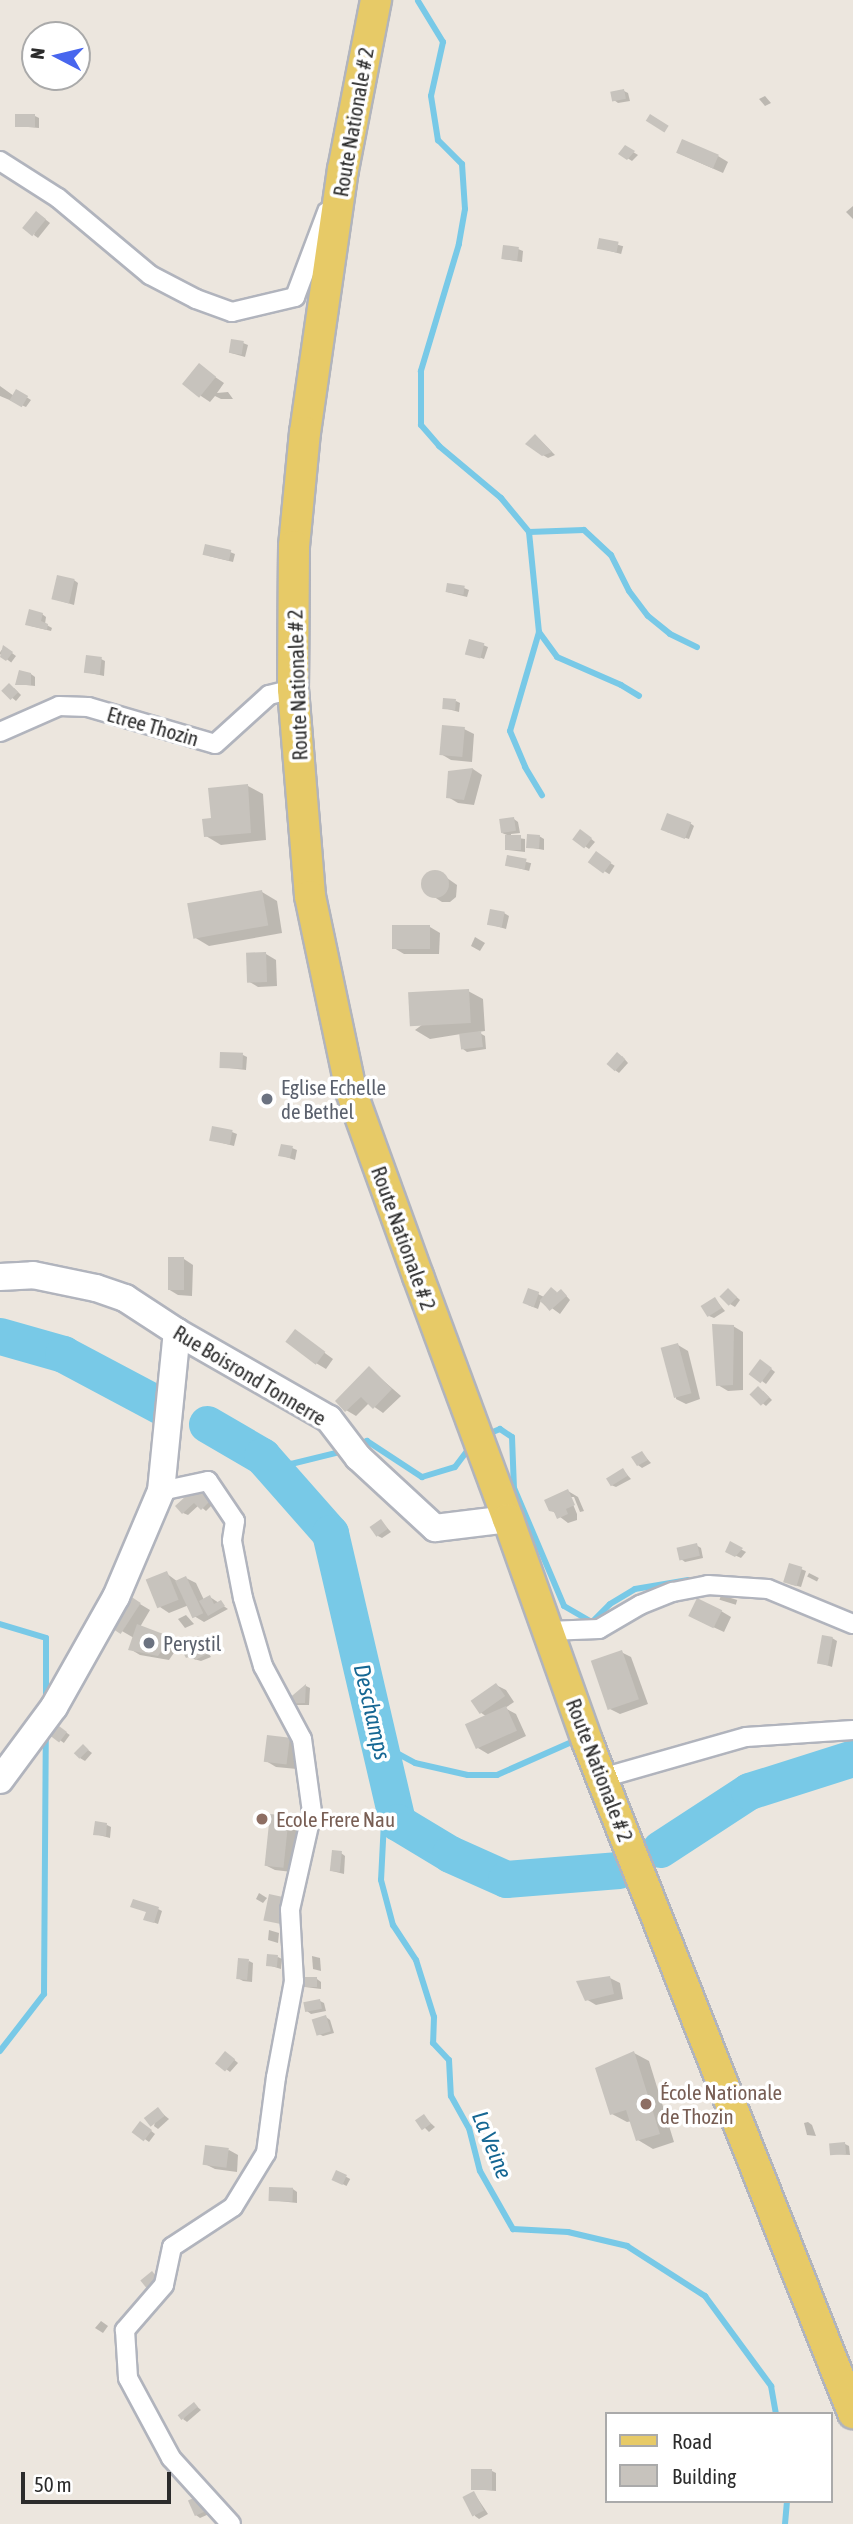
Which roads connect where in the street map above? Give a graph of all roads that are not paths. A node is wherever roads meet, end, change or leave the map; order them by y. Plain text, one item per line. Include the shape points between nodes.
1 (376, 0) edge
2 (0, 161) edge
3 (343, 169) junction
4 (293, 689) junction
5 (0, 732) edge
6 (0, 1277) edge
7 (177, 1332) junction
8 (160, 1491) junction
9 (509, 1519) junction
10 (853, 1624) edge
11 (548, 1631) junction
12 (853, 1730) edge
13 (602, 1778) junction
14 (0, 1780) edge
15 (853, 2413) edge
16 (231, 2524) edge

1 - 3 main road, Route Nationale # 2
2 - 3 street via 58,198 150,275 232,312 295,297
3 - 4 main road, Route Nationale # 2 via 305,432 294,546
4 - 5 street, Etree Thozin via 269,695 215,744 88,707 59,706
4 - 9 main road, Route Nationale # 2 via 310,896 351,1091
6 - 7 street, Rue Boisrond Tonnerre via 33,1275 96,1288 125,1298
7 - 8 street
7 - 9 street, Rue Boisrond Tonnerre via 330,1419 358,1457 435,1528
8 - 14 street via 116,1597 54,1707
8 - 16 street via 208,1481 235,1521 232,1541 243,1598 263,1666 302,1739 312,1812 290,1910 294,1981 266,2153 233,2207 172,2247 164,2285 125,2330 128,2378 171,2458
9 - 11 main road, Route Nationale # 2
10 - 11 street via 768,1589 708,1585 640,1605 599,1629
11 - 13 main road, Route Nationale # 2
12 - 13 street via 746,1737
13 - 15 main road, Route Nationale # 2

